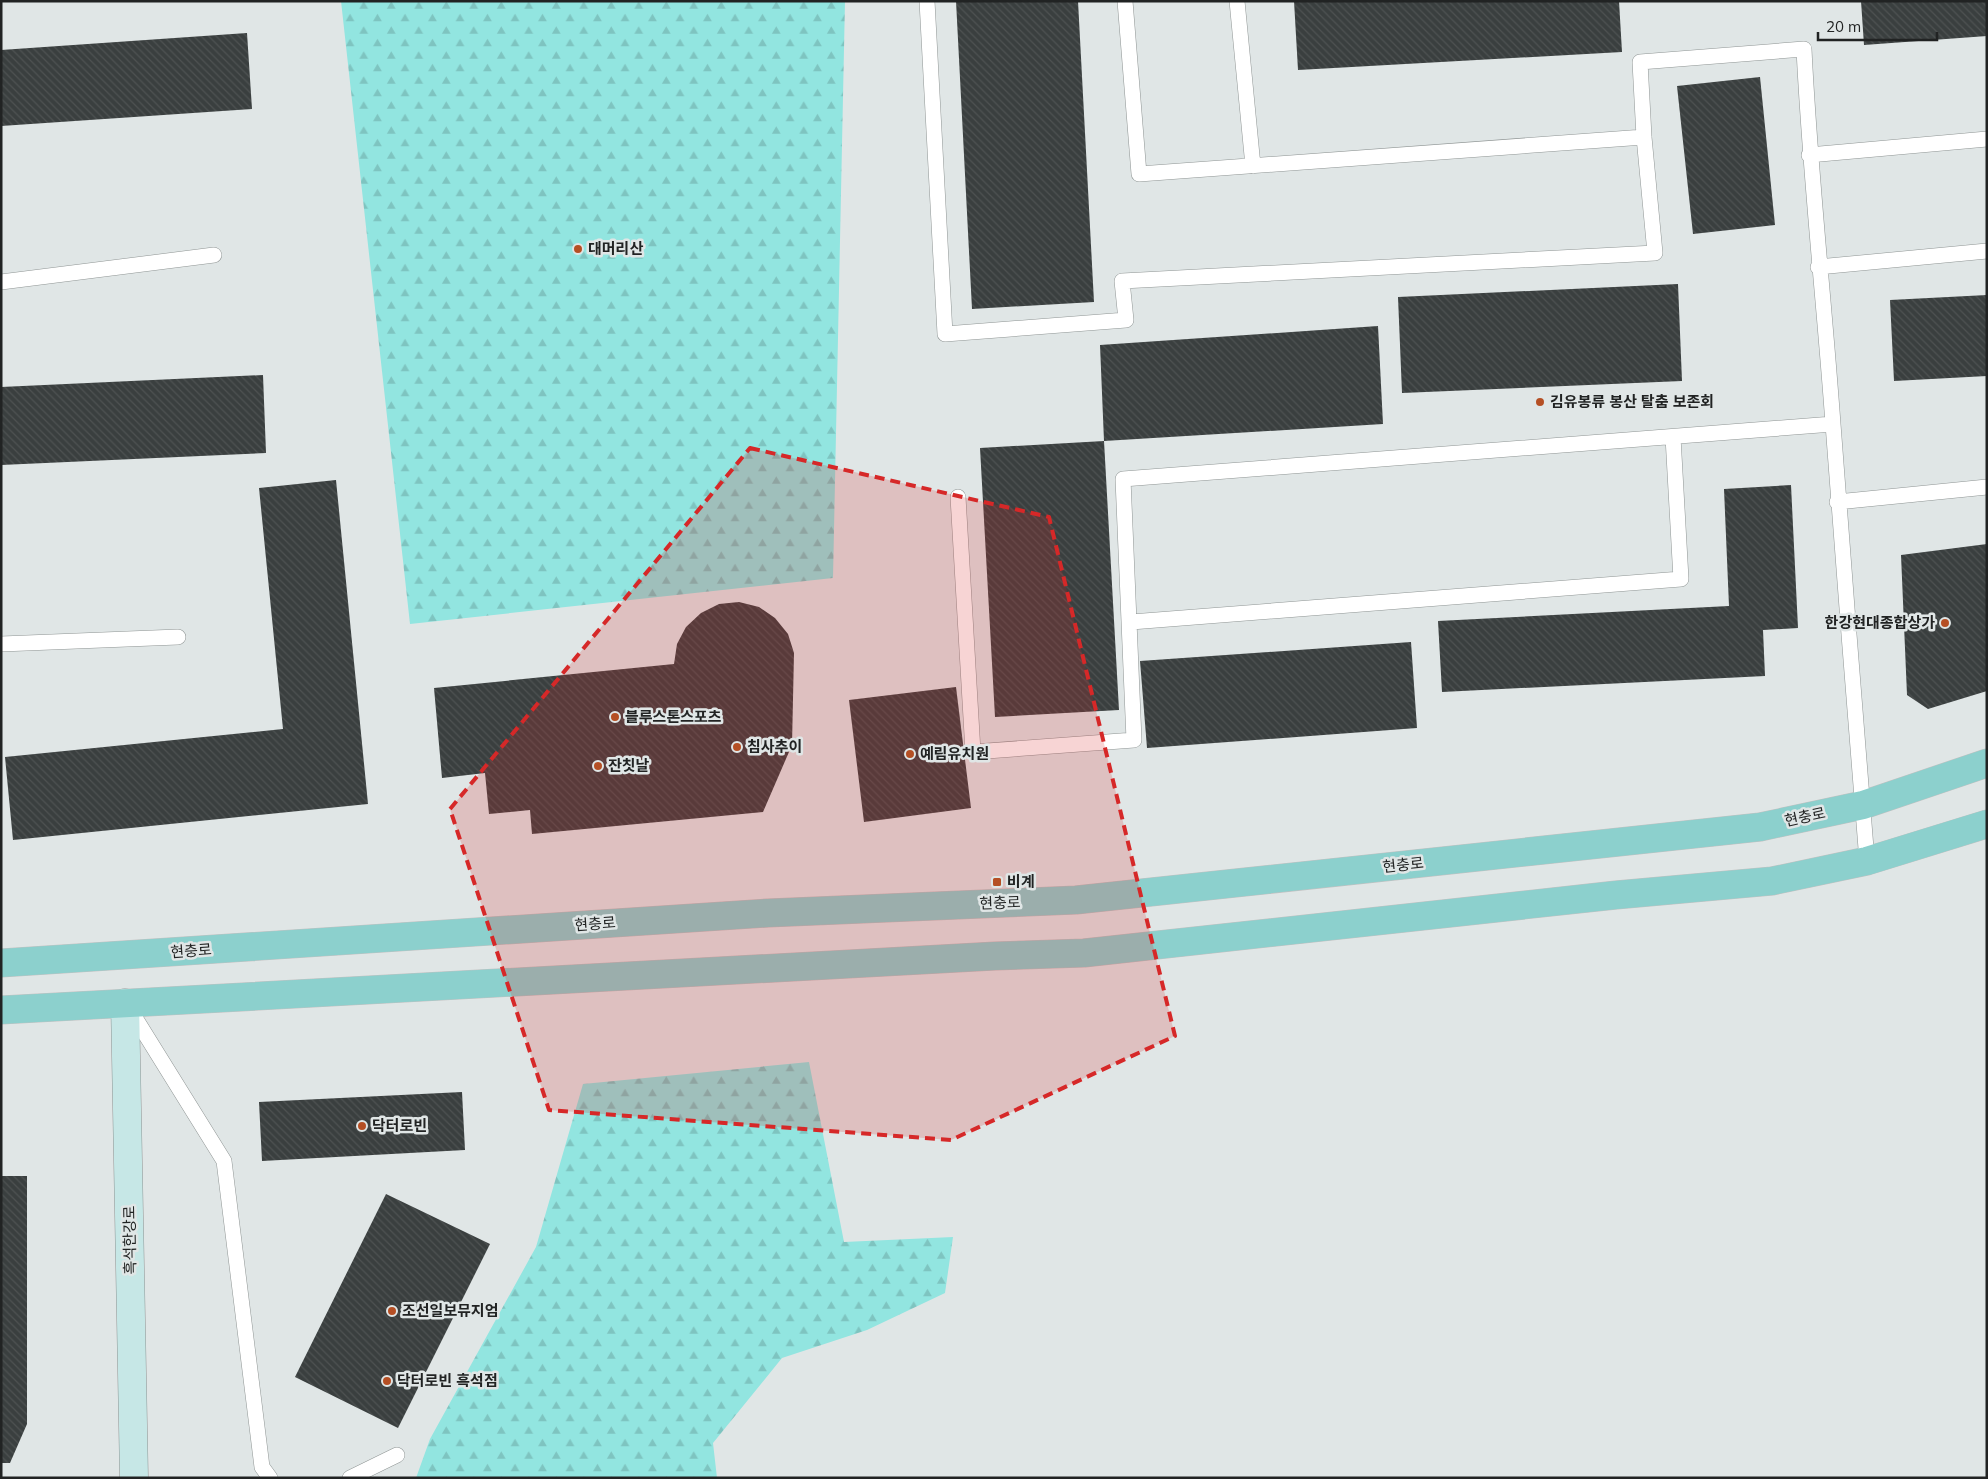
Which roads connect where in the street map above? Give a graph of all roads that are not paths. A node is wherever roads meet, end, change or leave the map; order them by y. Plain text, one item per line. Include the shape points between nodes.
1 (927, 1) edge
2 (1125, 1) edge
3 (1237, 1) edge
4 (1644, 137) junction
5 (1987, 139) edge
6 (1809, 155) junction
7 (1253, 166) junction
8 (1987, 250) edge
9 (214, 255) dead end
10 (1818, 267) junction
11 (1, 282) edge
12 (1833, 424) junction
13 (1673, 437) junction
14 (1987, 487) edge
15 (958, 497) dead end
16 (1838, 502) junction
17 (1130, 622) junction
18 (178, 637) dead end
19 (1, 644) edge
20 (1987, 763) edge
21 (1863, 805) junction
22 (1987, 824) edge
23 (1867, 861) junction
24 (1, 963) edge
25 (125, 1003) junction
26 (1, 1010) edge
27 (397, 1455) dead end
28 (134, 1478) edge
29 (270, 1478) edge
30 (350, 1478) edge

1 - 4 lane via 945,334 1126,320 1122,280 1655,253
2 - 7 lane via 1139,174
3 - 7 lane
4 - 6 lane via 1640,62 1804,49
4 - 7 lane
5 - 6 lane
6 - 10 lane
8 - 10 lane
9 - 11 lane
10 - 12 lane
12 - 13 lane
12 - 16 lane
13 - 17 lane via 1123,479
13 - 17 lane via 1681,579
14 - 16 lane
15 - 17 lane via 973,752 1134,740
16 - 21 lane
18 - 19 lane
20 - 21 main road, 현충로
21 - 23 lane
21 - 24 main road, 현충로 via 1760,827 1076,900 768,913
22 - 23 main road
23 - 25 main road via 1772,881 1616,895 1084,954 985,956
25 - 26 main road
25 - 28 street, 흑석한강로
25 - 29 lane via 224,1161 262,1467
27 - 30 lane

